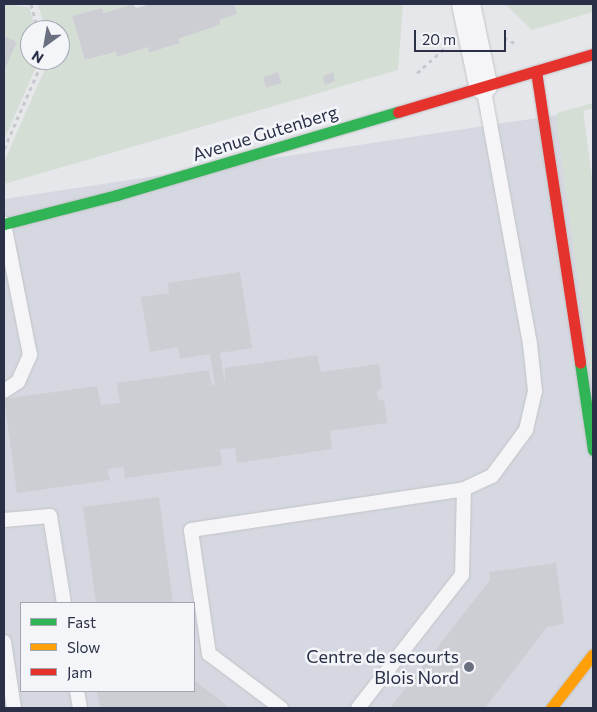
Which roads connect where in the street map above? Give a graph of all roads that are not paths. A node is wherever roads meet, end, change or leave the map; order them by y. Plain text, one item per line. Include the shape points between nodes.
1 (466, 4) edge
2 (593, 54) edge
3 (536, 71) junction
4 (483, 85) junction
5 (4, 224) edge
6 (4, 391) edge
7 (593, 450) edge
8 (464, 489) junction
9 (4, 520) edge
10 (64, 602) edge
11 (4, 642) edge
12 (593, 654) edge
13 (77, 692) edge
14 (14, 708) edge
15 (80, 708) edge
16 (280, 708) edge
17 (358, 708) edge
18 (551, 708) edge

1 - 4 street
2 - 3 main road, Avenue Gutenberg
3 - 4 main road, Avenue Gutenberg
3 - 7 main road
4 - 5 main road, Avenue Gutenberg via 117,195
4 - 8 lane via 530,344 534,392 526,430 511,455 492,476
5 - 6 lane via 30,355 18,382
8 - 16 lane via 191,530 209,654
8 - 17 lane via 462,575
9 - 10 lane via 50,516
11 - 14 lane
12 - 18 main road
13 - 15 lane

